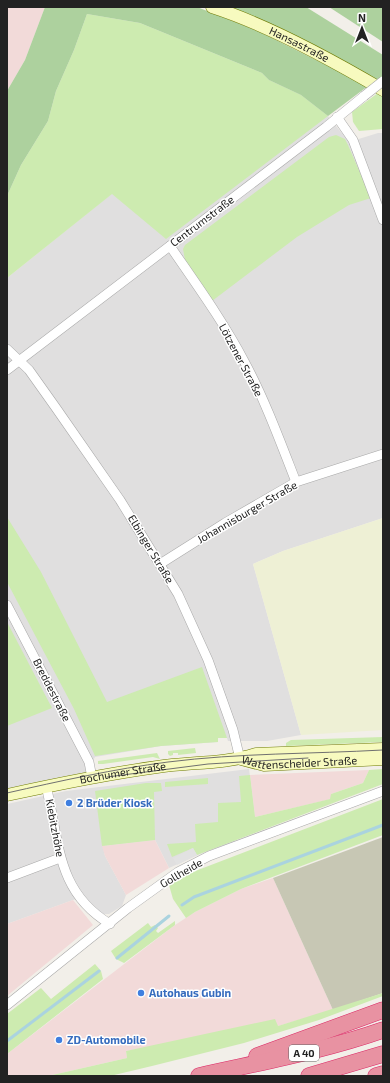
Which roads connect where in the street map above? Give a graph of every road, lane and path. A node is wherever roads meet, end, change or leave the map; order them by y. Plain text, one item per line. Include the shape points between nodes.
1 (212, 7) edge
2 (383, 81) edge
3 (383, 90) edge
4 (337, 117) junction
5 (383, 220) edge
6 (170, 246) junction
7 (7, 349) edge
8 (21, 361) junction
9 (7, 370) edge
10 (383, 454) edge
11 (296, 482) junction
12 (160, 564) junction
13 (7, 605) edge
14 (383, 749) edge
15 (240, 759) junction
16 (383, 759) edge
17 (92, 778) junction
18 (46, 786) junction
19 (383, 791) edge
20 (7, 795) edge
21 (60, 858) junction
22 (7, 878) edge
23 (110, 924) junction
24 (7, 1005) edge
25 (383, 1010) edge
26 (383, 1030) edge
27 (383, 1054) edge
28 (223, 1070) junction
29 (383, 1074) edge
30 (199, 1076) edge
31 (309, 1076) edge
32 (376, 1076) edge

1 - 3 main road, Hansastraße via 282,36
2 - 4 street, Centrumstraße, bridge
4 - 5 street via 353,140
4 - 6 street, Centrumstraße
6 - 8 street, Centrumstraße
6 - 11 street, Lötzener Straße via 245,362
7 - 8 street
8 - 9 street, Centrumstraße
8 - 12 street, Elbinger Straße via 120,500
10 - 11 street, Johannisburger Straße
11 - 12 street, Johannisburger Straße
12 - 15 street, Elbinger Straße via 178,594 208,660 233,730
13 - 17 street, Breddestraße via 89,762
14 - 15 main road, Wattenscheider Straße via 256,754
15 - 16 main road, Wattenscheider Straße via 264,765
15 - 17 main road, Bochumer Straße via 167,766
17 - 18 main road, Bochumer Straße
18 - 20 main road, Bochumer Straße
18 - 21 street, Kiebitzhöhe
19 - 23 street, Gollheide via 209,856 161,883
21 - 22 street
21 - 23 street, Kiebitzhöhe via 72,884 85,903
23 - 24 street, Gollheide
25 - 28 highway
26 - 28 highway, A 40 via 354,1040
27 - 31 highway, A 40
28 - 30 highway, A 40
29 - 32 highway

